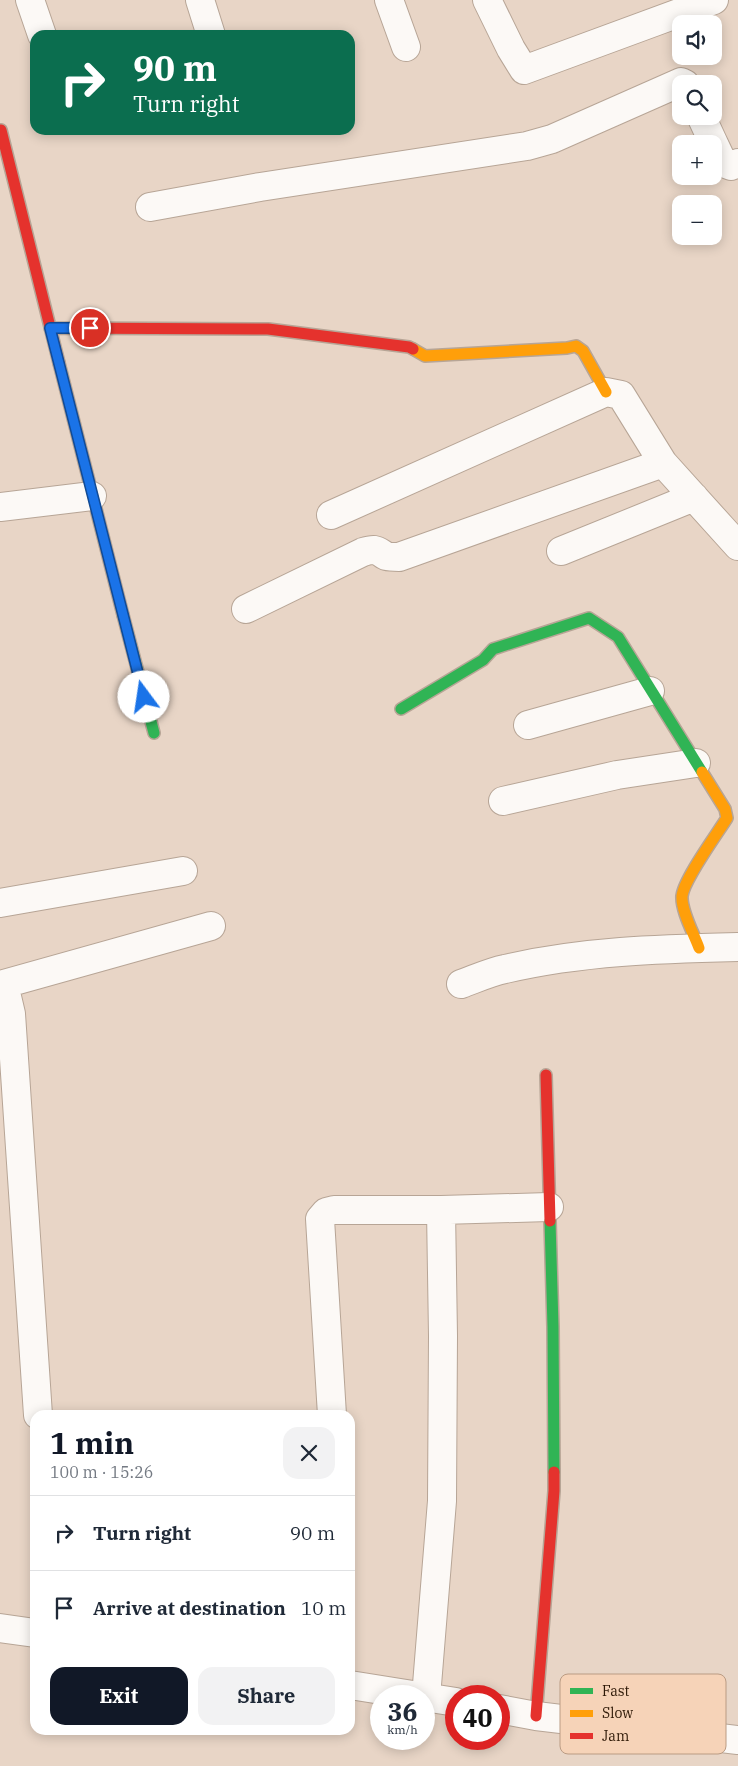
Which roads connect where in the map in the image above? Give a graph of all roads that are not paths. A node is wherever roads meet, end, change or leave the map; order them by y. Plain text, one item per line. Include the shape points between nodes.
1 (30, 0) edge
2 (200, 0) edge
3 (389, 0) edge
4 (487, 0) edge
5 (714, 0) edge
6 (40, 30) edge
7 (209, 30) edge
8 (406, 47) dead end
9 (672, 86) edge
10 (1, 130) edge
11 (722, 161) edge
12 (738, 163) edge
13 (150, 207) dead end
14 (50, 328) junction
15 (606, 392) junction
16 (663, 463) junction
17 (92, 496) junction
18 (694, 497) junction
19 (0, 507) edge
20 (331, 515) dead end
21 (738, 546) edge
22 (561, 551) dead end
23 (246, 609) dead end
24 (650, 691) junction
25 (401, 709) dead end
26 (528, 725) dead end
27 (154, 733) dead end
28 (696, 763) junction
29 (503, 801) dead end
30 (183, 871) dead end
31 (0, 903) edge
32 (211, 926) dead end
33 (699, 948) junction
34 (738, 948) edge
35 (461, 984) dead end
36 (2, 985) edge
37 (546, 1075) dead end
38 (549, 1207) junction
39 (441, 1210) junction
40 (38, 1410) edge
41 (332, 1410) edge
42 (0, 1628) edge
43 (30, 1632) edge
44 (424, 1685) edge
45 (355, 1686) edge
46 (370, 1688) edge
47 (510, 1711) edge
48 (536, 1716) junction
49 (560, 1719) edge

1 - 6 street
2 - 7 street
3 - 8 street
4 - 5 street via 510,49 524,70
9 - 13 street via 552,139 527,146
10 - 14 street
11 - 12 street via 731,166
14 - 15 street via 268,329 409,347 426,356 576,346 583,351
14 - 17 street
15 - 16 street via 621,396
15 - 20 street
16 - 18 street
16 - 23 street via 399,557 387,556 381,551 363,552
17 - 19 street
17 - 27 street
18 - 21 street
18 - 22 street
24 - 25 street via 618,637 589,618 493,649 483,660
24 - 26 street
24 - 28 street
28 - 29 street via 610,776
28 - 33 street via 725,809 727,818 682,894
30 - 31 street
32 - 36 street
33 - 34 street
33 - 35 street via 579,955 503,969
36 - 40 street via 10,1014
37 - 38 street
38 - 39 street
38 - 48 street via 554,1491
39 - 41 street via 334,1210 326,1212 320,1219
39 - 44 street via 442,1501
42 - 43 street
45 - 46 street
47 - 48 street
48 - 49 street

